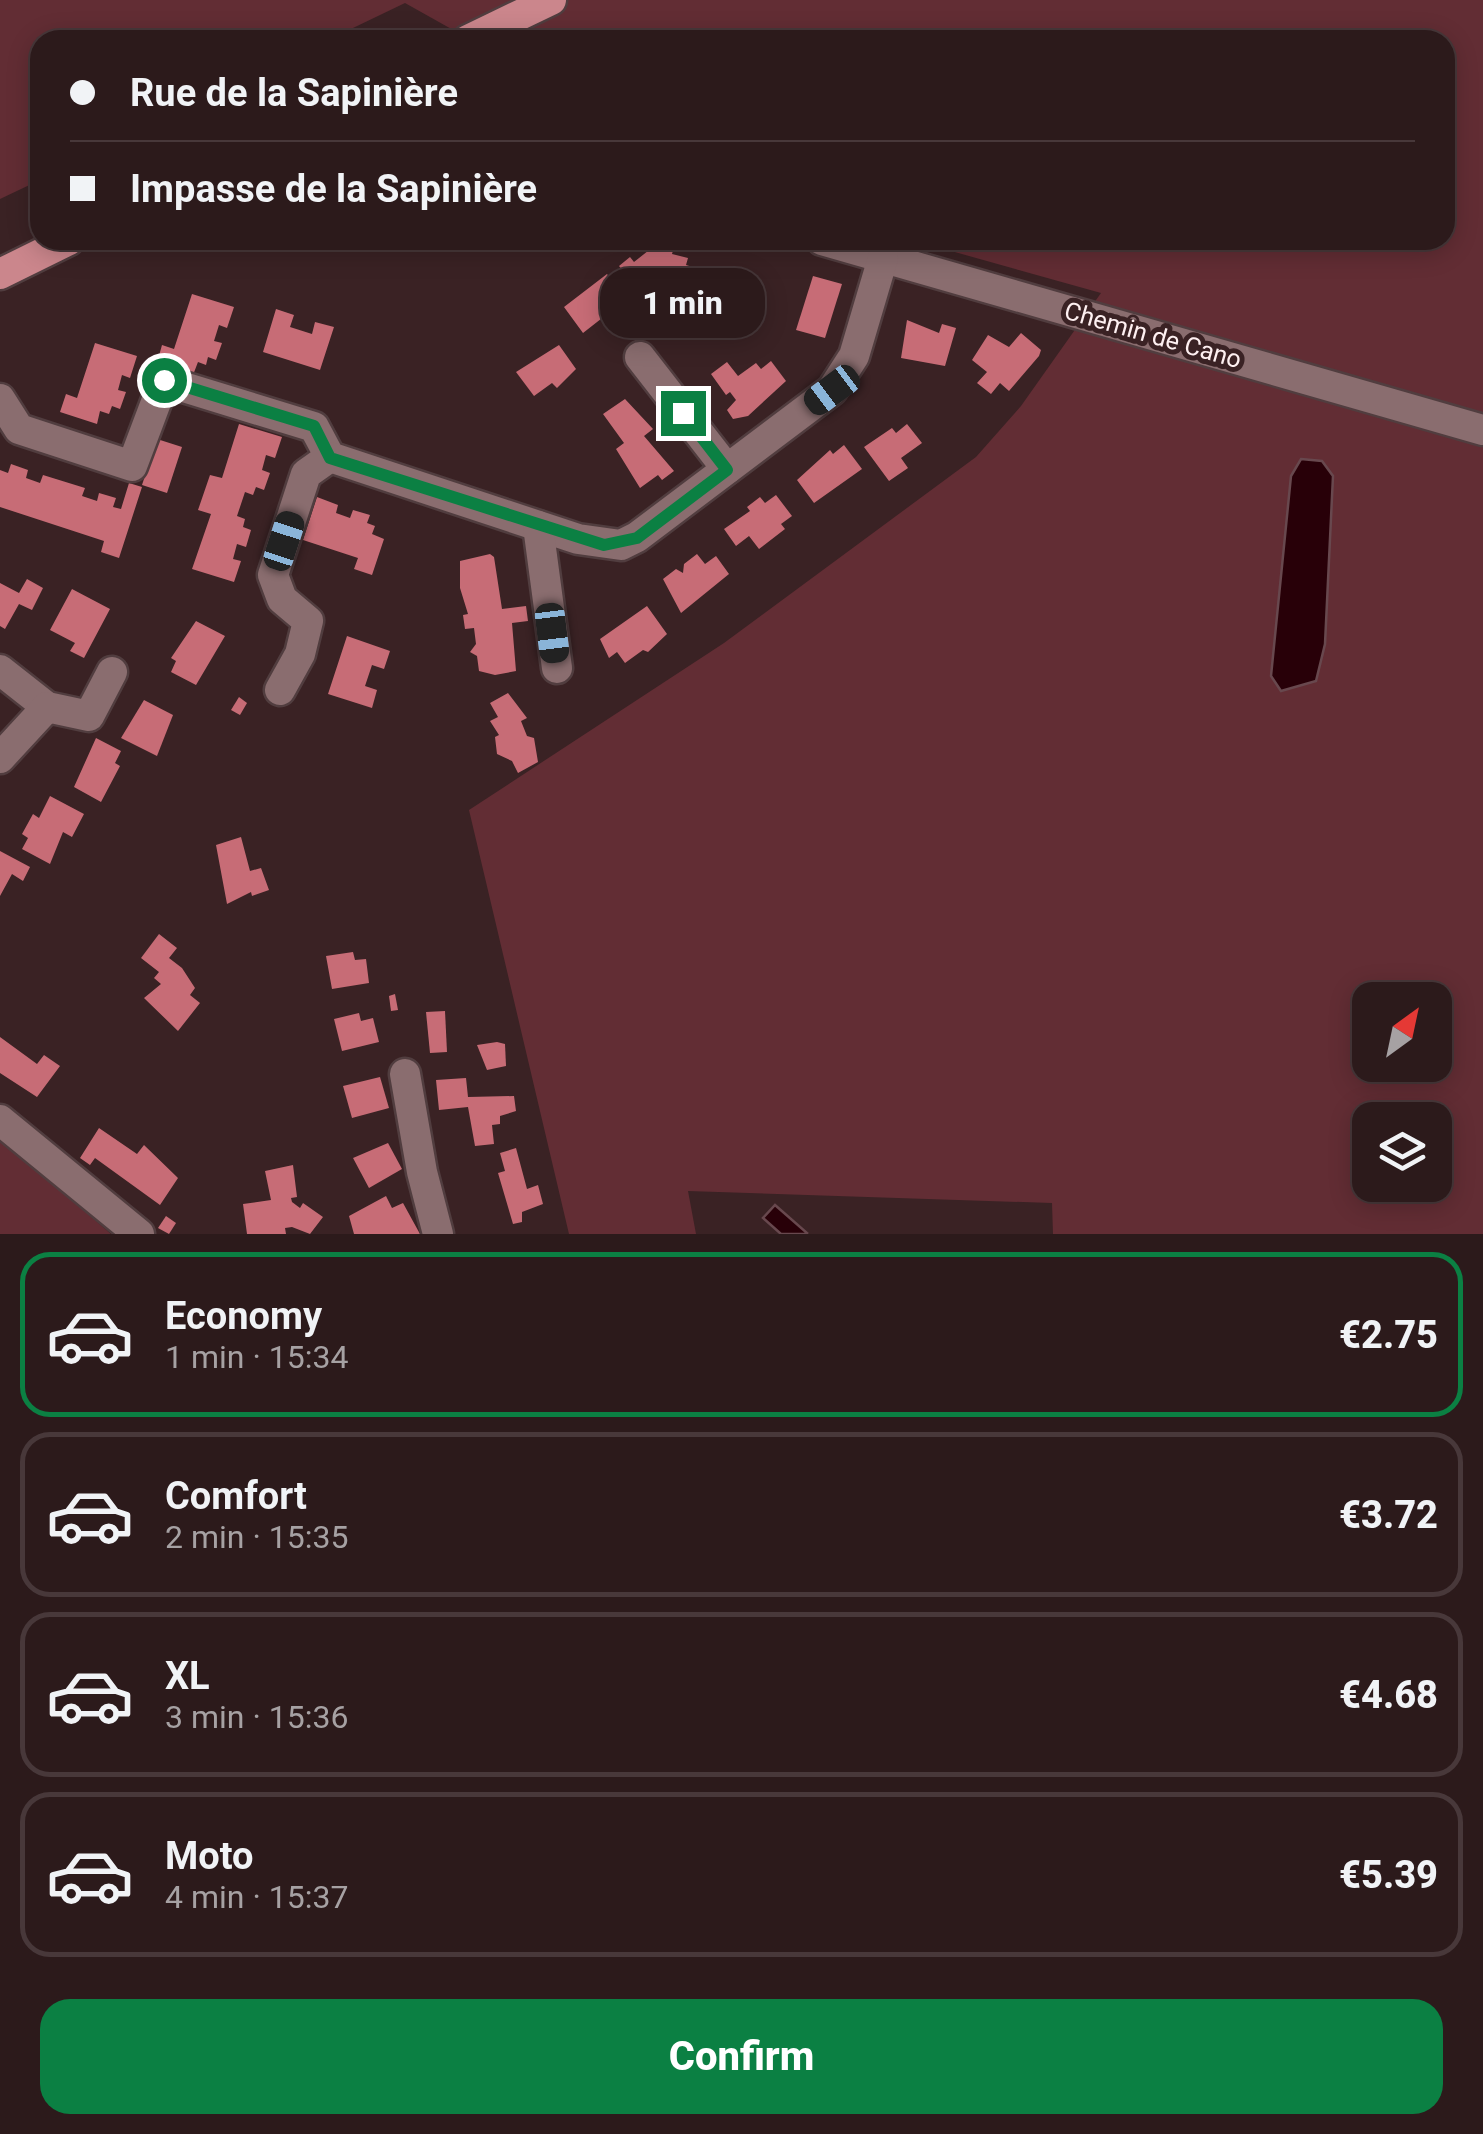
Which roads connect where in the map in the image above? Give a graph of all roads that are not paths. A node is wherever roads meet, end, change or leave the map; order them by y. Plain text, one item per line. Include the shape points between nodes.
1 (550, 0) edge
2 (497, 30) edge
3 (49, 250) edge
4 (856, 250) edge
5 (884, 258) junction
6 (0, 274) edge
7 (640, 357) dead end
8 (0, 399) edge
9 (1483, 430) edge
10 (330, 458) junction
11 (727, 470) junction
12 (538, 526) junction
13 (556, 668) dead end
14 (0, 670) edge
15 (112, 672) dead end
16 (280, 690) dead end
17 (47, 707) junction
18 (0, 758) edge
19 (405, 1074) dead end
20 (0, 1120) edge
21 (139, 1234) edge
22 (438, 1234) edge

1 - 2 main road
3 - 6 main road
4 - 5 street, Chemin de Cano
5 - 9 street, Chemin de Cano
5 - 11 street via 854,356 832,390
7 - 11 street
8 - 10 street via 20,429 132,466 164,380 314,426
10 - 12 street
10 - 16 street via 306,474 273,574 282,599 308,620 300,654
11 - 12 street via 621,544
12 - 13 street
14 - 17 street
15 - 17 street via 89,716
17 - 18 street
19 - 22 street
20 - 21 street

